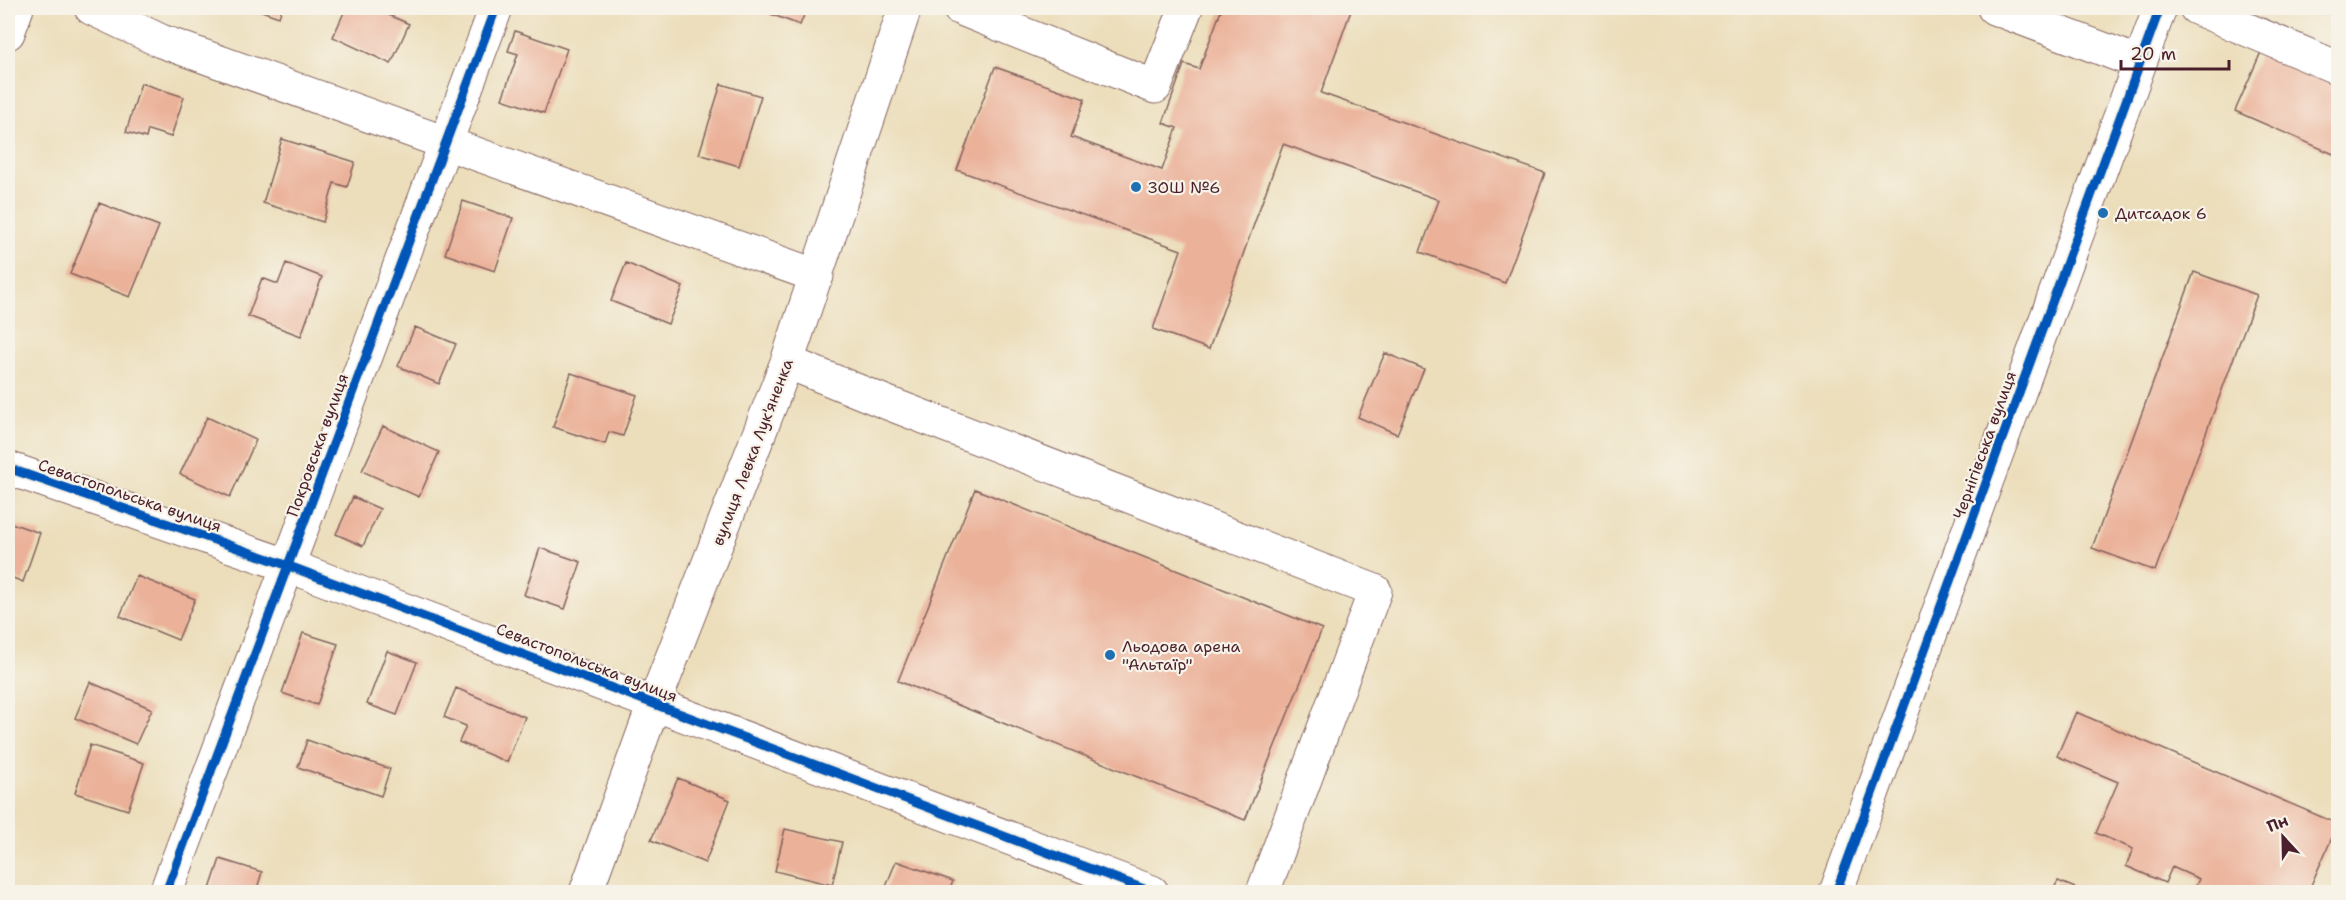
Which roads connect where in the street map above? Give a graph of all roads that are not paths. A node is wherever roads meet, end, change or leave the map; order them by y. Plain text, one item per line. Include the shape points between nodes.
1 (17, 8) edge
2 (91, 8) edge
3 (496, 8) edge
4 (905, 8) edge
5 (959, 8) edge
6 (1186, 8) edge
7 (1994, 8) edge
8 (2160, 8) edge
9 (2196, 8) edge
10 (8, 33) edge
11 (2140, 63) junction
12 (2338, 68) edge
13 (446, 142) junction
14 (817, 276) junction
15 (787, 362) junction
16 (8, 468) edge
17 (289, 566) junction
18 (654, 704) junction
19 (166, 892) edge
20 (586, 892) edge
21 (1152, 892) edge
22 (1263, 892) edge
23 (1836, 892) edge

1 - 10 street
2 - 13 street via 161,40
3 - 13 street, Покровська вулиця
4 - 14 street, вулиця Левка Лук'яненка
5 - 6 street via 1155,87
7 - 11 street
8 - 11 street, Чернігівська вулиця
9 - 12 street
11 - 23 street, Чернігівська вулиця
13 - 14 street
13 - 17 street, Покровська вулиця
14 - 15 street, вулиця Левка Лук'яненка
15 - 18 street, вулиця Левка Лук'яненка
15 - 22 street via 1375,591
16 - 17 street, Севастопольська вулиця
17 - 18 street, Севастопольська вулиця
17 - 19 street, Покровська вулиця
18 - 20 street, вулиця Левка Лук'яненка
18 - 21 street, Севастопольська вулиця

